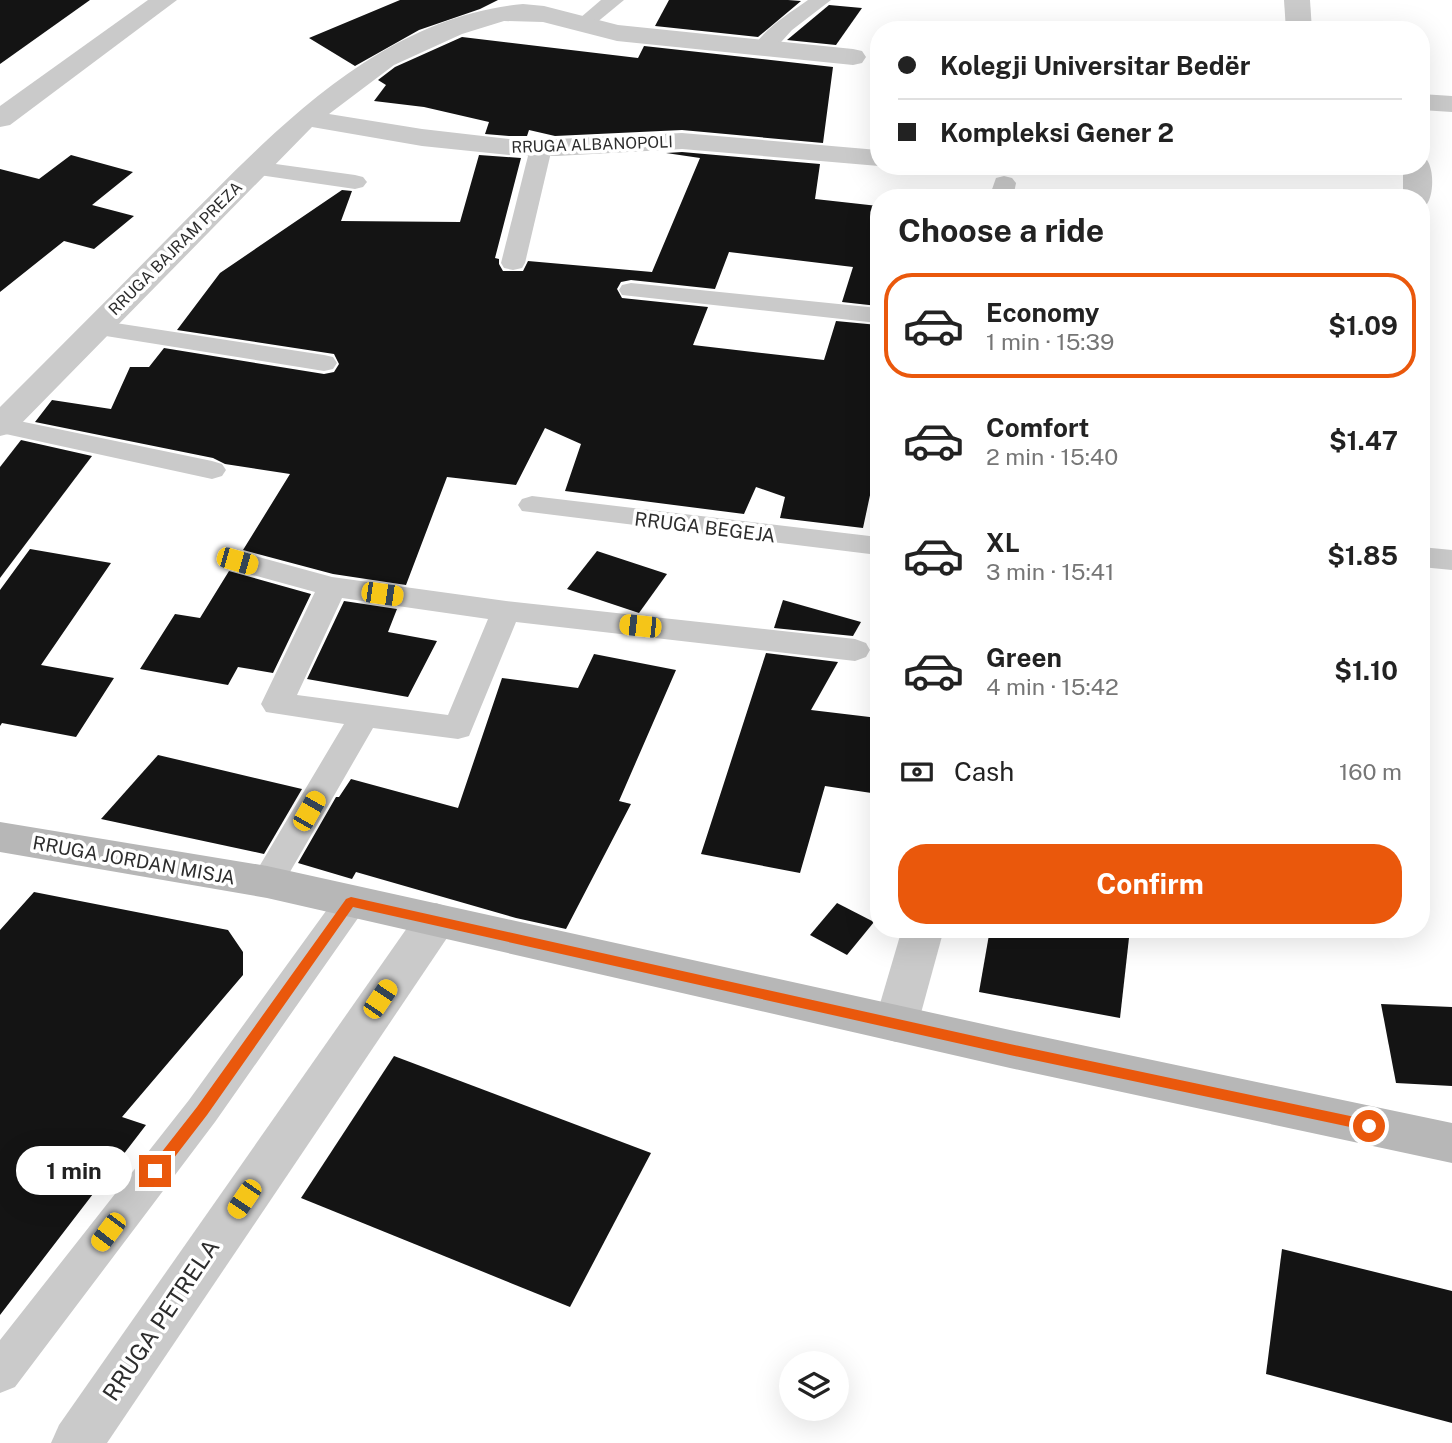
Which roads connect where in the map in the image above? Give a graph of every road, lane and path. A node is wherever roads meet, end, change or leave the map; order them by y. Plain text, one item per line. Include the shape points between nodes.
1 (164, 0) edge
2 (614, 0) edge
3 (821, 0) edge
4 (1297, 0) edge
5 (523, 6) edge
6 (1298, 21) edge
7 (583, 24) junction
8 (764, 47) junction
9 (853, 57) dead end
10 (1430, 103) edge
11 (1452, 104) edge
12 (306, 118) junction
13 (0, 119) edge
14 (541, 148) junction
15 (870, 158) edge
16 (254, 168) junction
17 (355, 182) dead end
18 (513, 263) dead end
19 (631, 290) dead end
20 (870, 315) edge
21 (96, 328) junction
22 (324, 363) dead end
23 (0, 426) edge
24 (212, 470) dead end
25 (532, 505) dead end
26 (870, 545) edge
27 (1430, 558) edge
28 (1452, 560) edge
29 (237, 561) dead end
30 (332, 587) junction
31 (506, 611) junction
32 (855, 650) dead end
33 (365, 715) junction
34 (0, 837) edge
35 (267, 883) junction
36 (351, 902) junction
37 (436, 920) junction
38 (920, 938) edge
39 (896, 1024) junction
40 (1452, 1143) edge
41 (0, 1373) edge
42 (77, 1443) edge

1 - 13 street
2 - 7 lane
3 - 8 lane
4 - 6 street
5 - 7 street
5 - 12 street, RRUGA BAJRAM PREZA via 385,59
7 - 8 street via 626,34
8 - 9 street
10 - 11 street
12 - 14 street, RRUGA ALBANOPOLI via 435,140
12 - 16 street, RRUGA BAJRAM PREZA
14 - 15 street, RRUGA ALBANOPOLI via 681,141
14 - 18 lane
16 - 17 lane, RRUGA BAJRAM PREZA
16 - 21 street, RRUGA BAJRAM PREZA
19 - 20 lane
21 - 22 lane, RRUGA BAJRAM PREZA
21 - 23 street, RRUGA BAJRAM PREZA
23 - 24 lane, RRUGA BAJRAM PREZA
25 - 26 lane, RRUGA BEGEJA
27 - 28 lane
29 - 30 lane
30 - 31 lane
30 - 33 lane via 277,704
31 - 32 lane
31 - 33 lane via 458,728
33 - 35 lane
34 - 35 street, RRUGA JORDAN MISJA
35 - 36 street, RRUGA JORDAN MISJA
36 - 37 street, RRUGA JORDAN MISJA
36 - 41 lane via 202,1111
37 - 39 street, RRUGA JORDAN MISJA
37 - 42 street, RRUGA PETRELA
38 - 39 street
39 - 40 street, RRUGA JORDAN MISJA

